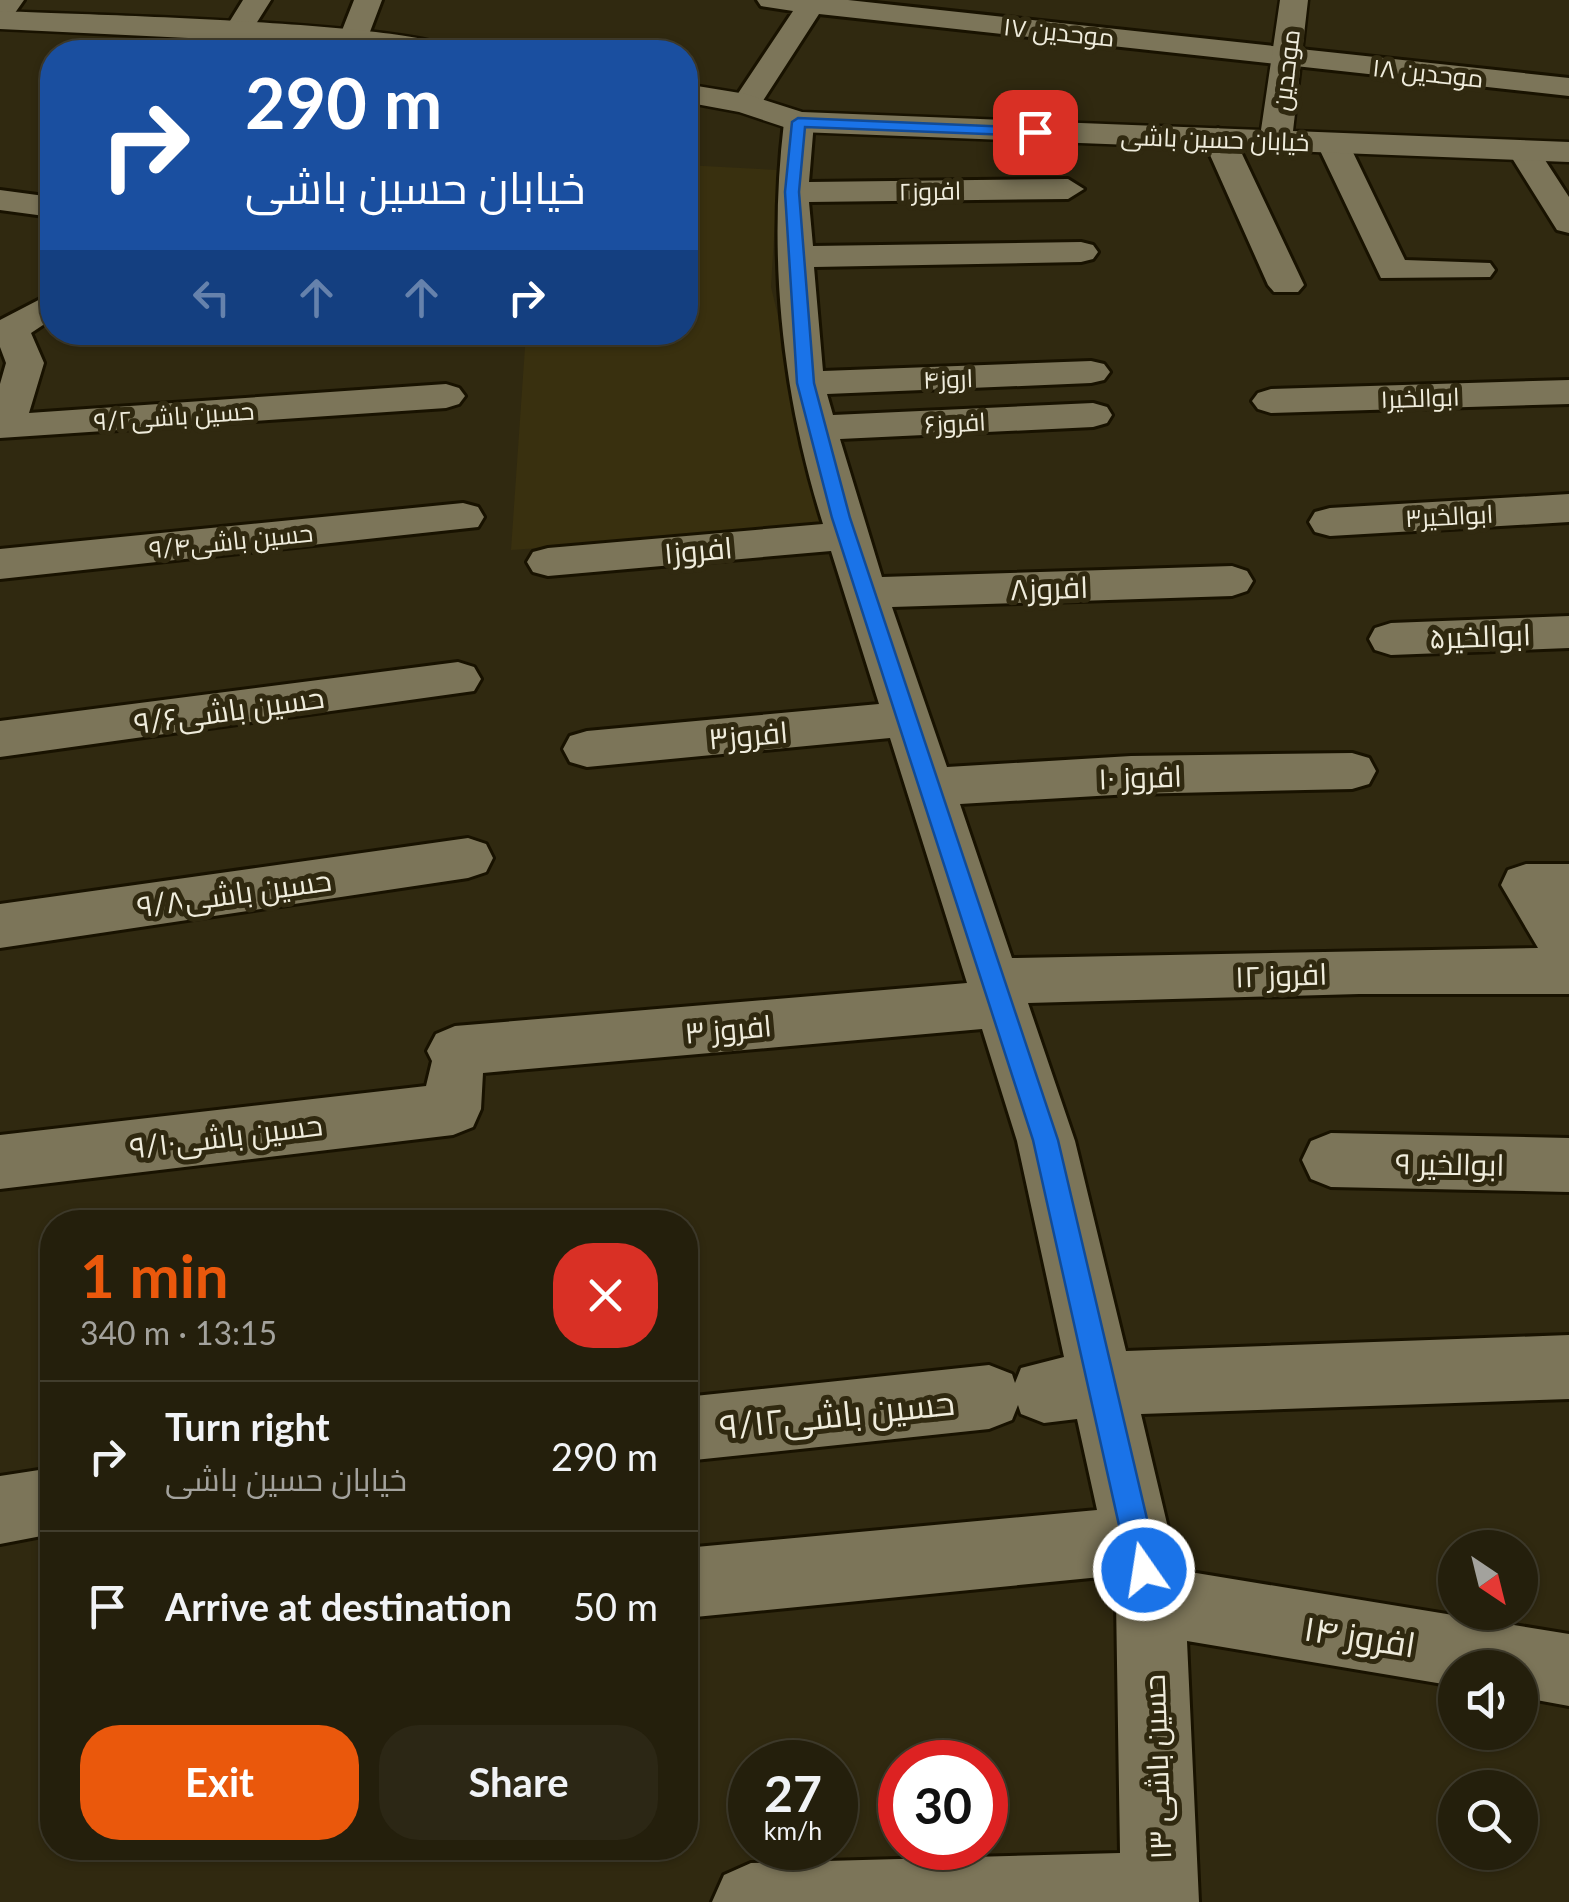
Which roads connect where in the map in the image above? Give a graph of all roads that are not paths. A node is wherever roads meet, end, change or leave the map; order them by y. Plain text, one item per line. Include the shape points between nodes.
1 (10, 0) edge
2 (257, 0) edge
3 (368, 0) edge
4 (771, 0) edge
5 (1294, 0) edge
6 (813, 2) edge
7 (0, 17) edge
8 (239, 29) junction
9 (311, 40) edge
10 (347, 40) edge
11 (1288, 56) junction
12 (1569, 87) edge
13 (698, 95) edge
14 (746, 104) junction
15 (798, 122) junction
16 (1218, 138) junction
17 (1276, 139) junction
18 (1332, 142) junction
19 (1523, 150) junction
20 (1569, 152) edge
21 (1068, 189) dead end
22 (792, 192) junction
23 (0, 200) edge
24 (40, 205) edge
25 (1569, 223) edge
26 (1081, 252) dead end
27 (795, 257) junction
28 (1478, 270) dead end
29 (1286, 285) dead end
30 (0, 293) edge
31 (40, 295) edge
32 (40, 311) edge
33 (6, 331) edge
34 (1091, 372) dead end
35 (1569, 392) edge
36 (446, 396) dead end
37 (1271, 401) dead end
38 (811, 406) junction
39 (1093, 415) dead end
40 (1569, 508) edge
41 (463, 517) dead end
42 (1330, 522) dead end
43 (848, 536) junction
44 (548, 562) dead end
45 (0, 564) edge
46 (1232, 582) dead end
47 (866, 593) junction
48 (1569, 632) edge
49 (1392, 639) dead end
50 (458, 678) dead end
51 (908, 719) junction
52 (0, 740) edge
53 (588, 749) dead end
54 (1352, 771) dead end
55 (930, 787) junction
56 (468, 858) dead end
57 (1569, 885) edge
58 (0, 926) edge
59 (1569, 953) edge
60 (1569, 971) edge
61 (997, 993) junction
62 (454, 1077) joint
63 (1331, 1160) dead end
64 (0, 1162) edge
65 (1569, 1166) edge
66 (1569, 1367) edge
67 (1045, 1390) junction
68 (698, 1428) edge
69 (40, 1503) edge
70 (0, 1510) edge
71 (1144, 1570) junction
72 (698, 1583) edge
73 (1569, 1670) edge
74 (1159, 1896) edge
75 (751, 1902) edge

1 - 7 street
2 - 8 street
3 - 10 street
4 - 6 street, موحدین ۱۷
5 - 11 street, موحدین
6 - 11 street, موحدین ۱۷
6 - 14 street
7 - 8 street
8 - 9 street
11 - 12 street, موحدین ۱۸
11 - 17 street, موحدین
13 - 14 street, خیابان حسین باشی
14 - 15 street, خیابان حسین باشی
15 - 16 street, خیابان حسین باشی
15 - 22 street, حسین باشی ۱۳
16 - 17 street, خیابان حسین باشی
16 - 29 street
17 - 18 street, خیابان حسین باشی
18 - 19 street, خیابان حسین باشی
18 - 28 street via 1392,271
19 - 20 street, خیابان حسین باشی
19 - 25 street
21 - 22 street, افروز۲
22 - 27 street, حسین باشی ۱۳
23 - 24 street
26 - 27 street
27 - 38 street, حسین باشی ۱۳
30 - 31 street
32 - 33 street
33 - 36 street, حسین باشی۹/۲ via 26,363 6,427
34 - 38 street, اروز۴
35 - 37 street, ابوالخیر۱
38 - 39 street, افروز۶
38 - 43 street, حسین باشی ۱۳
40 - 42 street, ابوالخیر۳
41 - 45 street, حسین باشی۹/۴
43 - 44 street, افروز۱
43 - 47 street, حسین باشی ۱۳
46 - 47 street, افروز۸
47 - 51 street, حسین باشی ۱۳
48 - 49 street, ابوالخیر۵
50 - 52 street, حسین باشی۹/۶
51 - 53 street, افروز۳
51 - 55 street, حسین باشی ۱۳
54 - 55 street, افروز ۱۰
55 - 61 street, حسین باشی ۱۳
56 - 58 street, حسین باشی۹/۸
57 - 59 street via 1526,885
60 - 61 street, افروز ۱۲
61 - 62 street, افروز ۳
61 - 67 street, حسین باشی ۱۳ via 1046,1140
62 - 64 street, حسین باشی۹/۱۰
63 - 65 street, ابوالخیر ۹
66 - 67 street, حسین باشی۹/۱۲
67 - 68 street, حسین باشی۹/۱۲
67 - 71 street, حسین باشی ۱۳
69 - 70 street
71 - 72 street, افروز ۱۴
71 - 73 street, افروز ۱۴
71 - 74 street, حسین باشی ۱۳
74 - 75 street

